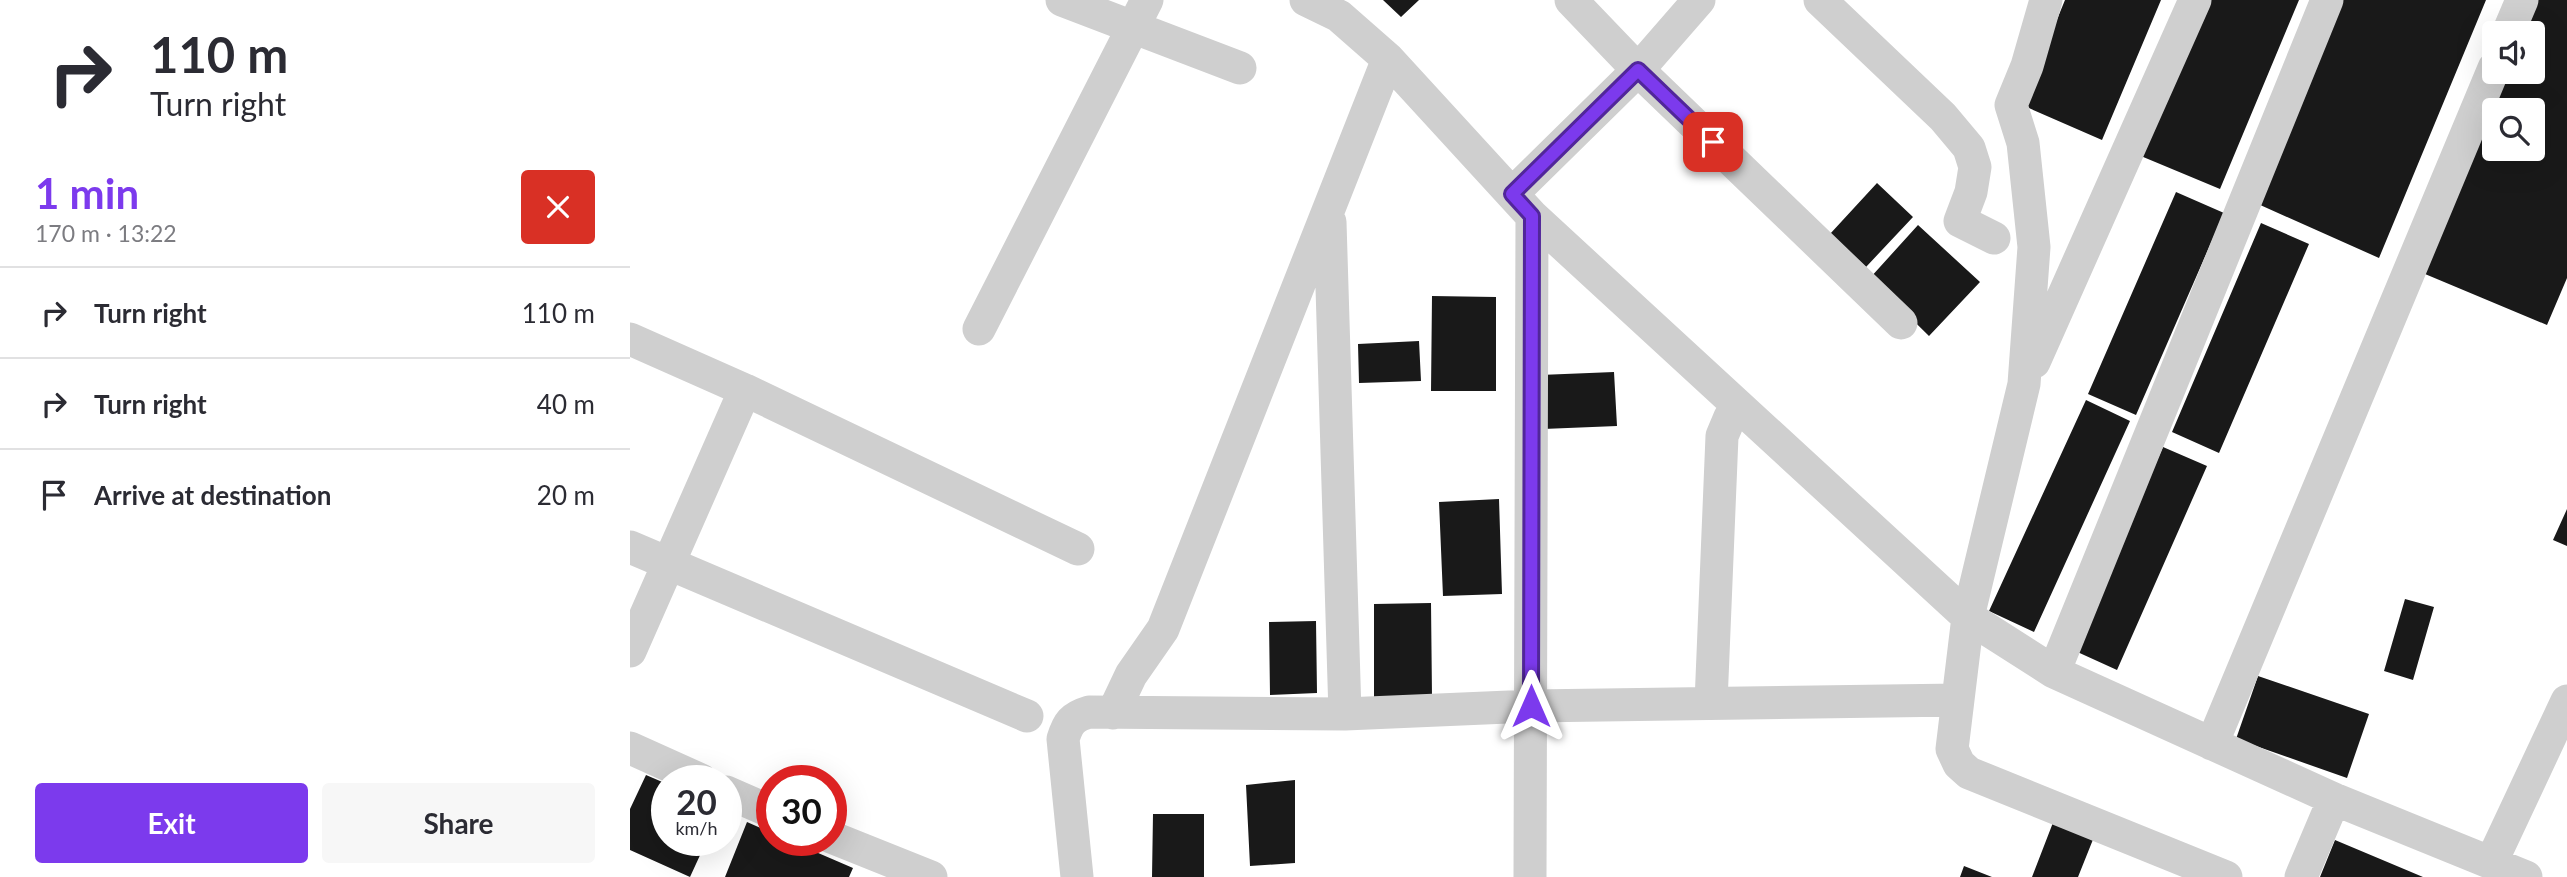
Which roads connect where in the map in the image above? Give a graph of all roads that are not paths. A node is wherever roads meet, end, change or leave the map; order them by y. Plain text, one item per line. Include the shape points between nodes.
1 (1062, 0) edge
2 (1306, 0) edge
3 (1571, 0) edge
4 (1699, 0) edge
5 (1820, 0) edge
6 (2046, 0) edge
7 (2195, 0) edge
8 (2327, 0) edge
9 (2522, 0) edge
10 (1140, 14) edge
11 (2513, 21) edge
12 (1388, 59) junction
13 (1240, 68) dead end
14 (1638, 70) junction
15 (2487, 84) edge
16 (1522, 205) junction
17 (1329, 206) junction
18 (1994, 238) dead end
19 (1901, 323) dead end
20 (979, 328) dead end
21 (630, 339) edge
22 (2024, 384) junction
23 (745, 390) junction
24 (1739, 407) junction
25 (630, 547) edge
26 (1078, 549) dead end
27 (668, 565) junction
28 (1968, 617) junction
29 (630, 651) edge
30 (2054, 672) junction
31 (1958, 700) junction
32 (2567, 701) edge
33 (1711, 703) junction
34 (1531, 706) junction
35 (1113, 713) junction
36 (1345, 714) junction
37 (1027, 716) dead end
38 (2212, 744) junction
39 (630, 748) edge
40 (668, 765) edge
41 (2334, 799) junction
42 (847, 843) edge
43 (2491, 863) junction
44 (931, 877) edge
45 (1077, 877) edge
46 (1530, 877) edge
47 (2225, 877) edge
48 (2301, 877) edge
49 (2526, 877) edge

1 - 10 street
2 - 12 street via 1339,16
3 - 14 street
4 - 14 street
5 - 18 street via 1943,117 1969,148 1975,167 1961,221
6 - 22 street via 2011,105 2023,143 2034,247
7 - 22 street
8 - 30 street
9 - 11 street
10 - 13 street
10 - 20 street
12 - 16 street
12 - 17 street
14 - 16 street
14 - 19 street
15 - 38 street
16 - 24 street
16 - 34 street
17 - 35 street via 1163,629 1131,675
17 - 36 street
21 - 23 street
22 - 28 street
23 - 26 street
23 - 27 street
24 - 28 street
24 - 33 street via 1722,436
25 - 27 street
27 - 29 street
27 - 37 street
28 - 30 street
28 - 31 street
30 - 38 street
31 - 33 street
31 - 47 street via 1952,750 1969,773
32 - 43 street
33 - 34 street
34 - 36 street
34 - 46 street
35 - 36 street
35 - 45 street via 1076,716 1068,723 1063,739
38 - 41 street
39 - 40 street
41 - 43 street
41 - 48 street
42 - 44 street
43 - 49 street

